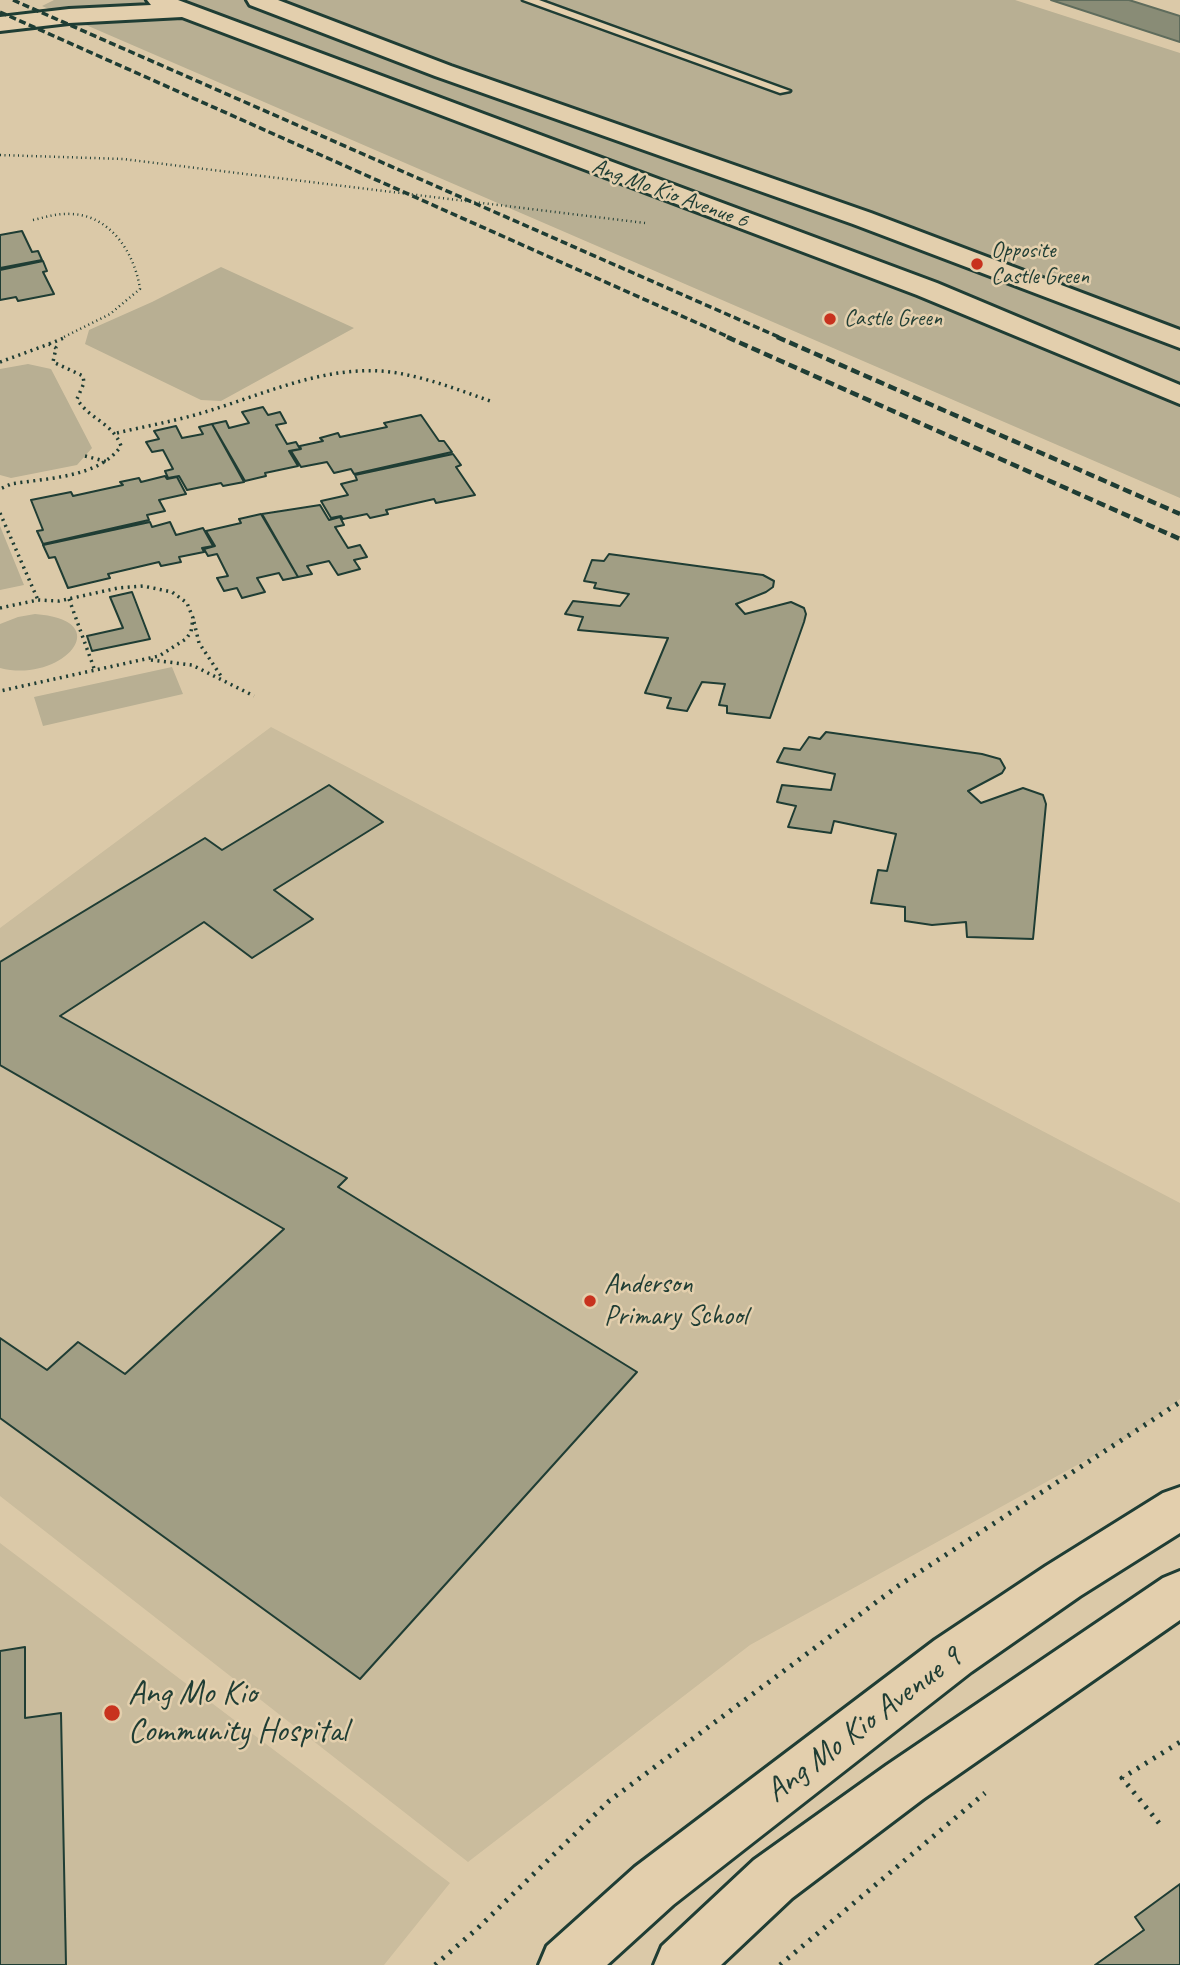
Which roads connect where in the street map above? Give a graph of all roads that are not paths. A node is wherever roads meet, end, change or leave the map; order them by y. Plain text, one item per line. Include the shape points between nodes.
1 (158, 0) edge
2 (258, 0) edge
3 (529, 0) edge
4 (185, 10) junction
5 (0, 24) edge
6 (784, 91) dead end
7 (1180, 340) edge
8 (1180, 395) edge
9 (1180, 1508) edge
10 (1180, 1593) edge
11 (566, 1965) edge
12 (681, 1965) edge

1 - 4 main road, Ang Mo Kio Avenue 6
2 - 7 main road, Ang Mo Kio Avenue 6 via 570,117 971,258
3 - 6 lane
4 - 5 main road
4 - 8 main road, Ang Mo Kio Avenue 6 via 927,289
9 - 11 main road, Ang Mo Kio Avenue 9 via 953,1656 654,1886
10 - 12 main road via 905,1782 773,1880

